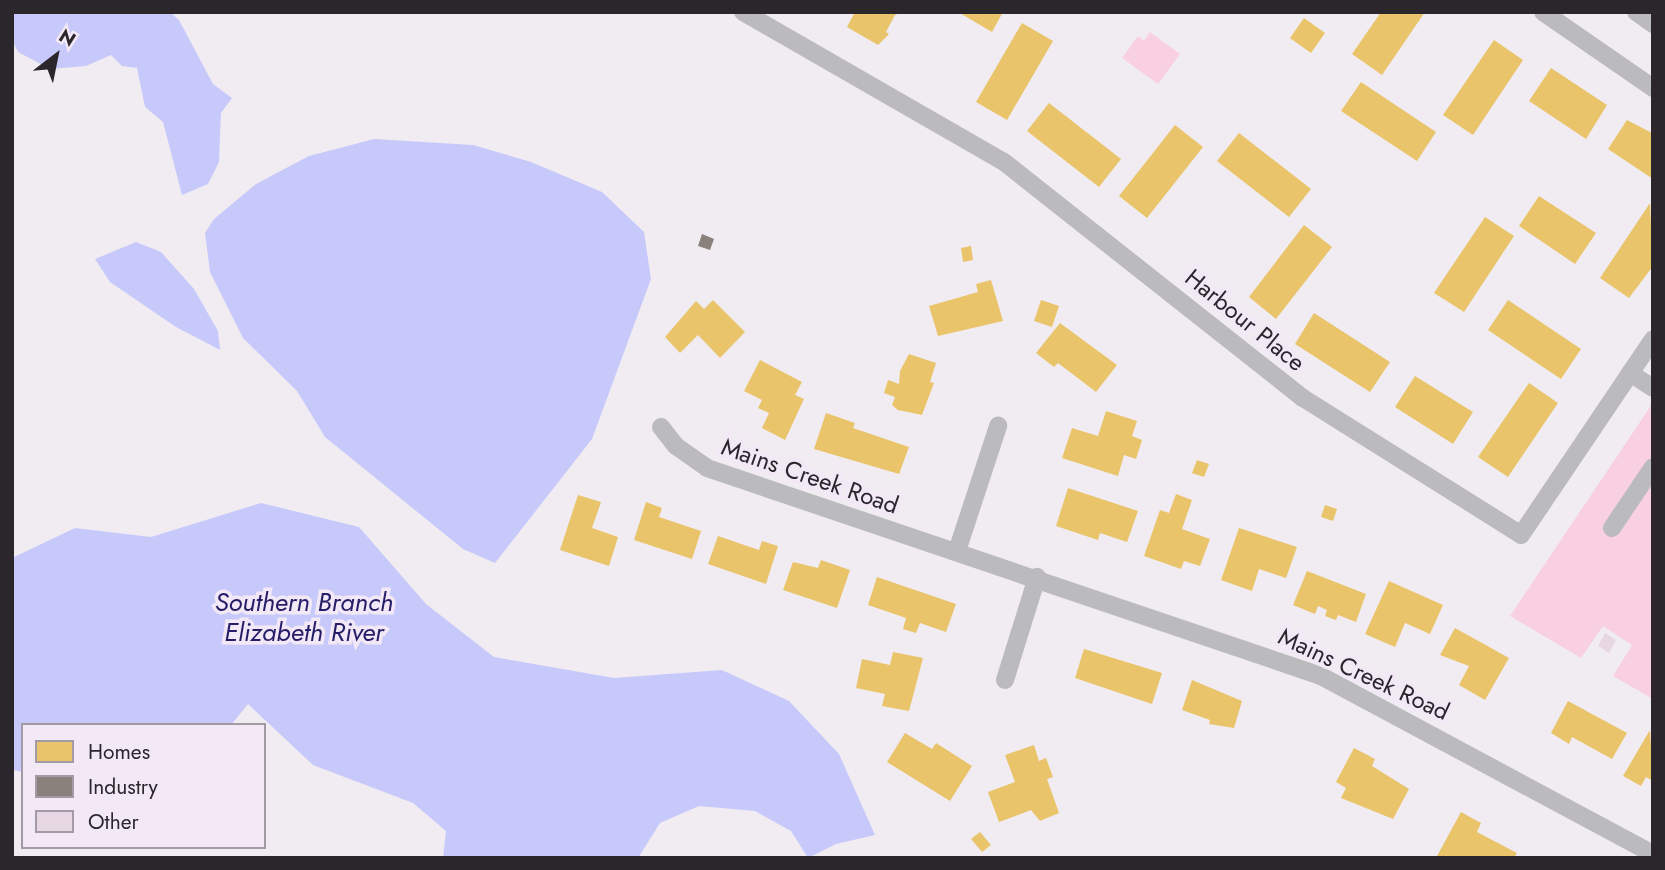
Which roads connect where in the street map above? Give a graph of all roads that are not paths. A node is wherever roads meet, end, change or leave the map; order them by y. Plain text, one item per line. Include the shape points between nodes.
1 (743, 12) edge
2 (1543, 12) edge
3 (1636, 12) edge
4 (1653, 23) edge
5 (1653, 88) edge
6 (1653, 340) edge
7 (1630, 373) junction
8 (1653, 388) edge
9 (998, 426) dead end
10 (661, 427) dead end
11 (1653, 467) edge
12 (1612, 528) dead end
13 (957, 551) junction
14 (1037, 578) junction
15 (1005, 680) dead end
16 (1653, 854) edge

1 - 7 street, Harbour Place via 1004,162 1303,398 1521,535
2 - 5 street
3 - 4 street
6 - 7 street, Harbour Place
7 - 8 street
9 - 13 street
10 - 13 street, Mains Creek Road via 676,446 707,468
11 - 12 street
13 - 14 street, Mains Creek Road
14 - 15 street
14 - 16 street, Mains Creek Road via 1321,676

